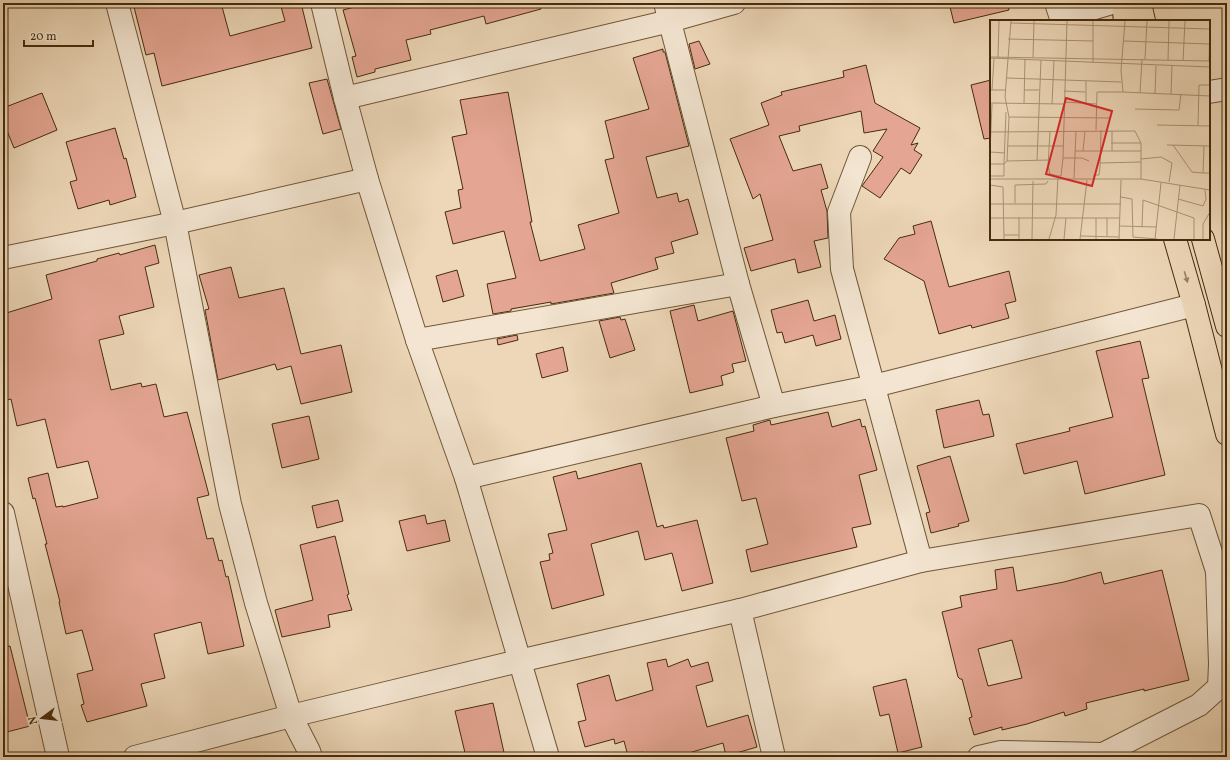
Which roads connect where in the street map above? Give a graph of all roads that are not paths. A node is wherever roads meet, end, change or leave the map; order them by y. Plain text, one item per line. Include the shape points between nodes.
1 (117, 3) edge
2 (322, 3) edge
3 (734, 3) edge
4 (1056, 3) edge
5 (1112, 3) edge
6 (1123, 3) edge
7 (1140, 3) edge
8 (668, 12) edge
9 (1125, 20) edge
10 (1144, 20) edge
11 (1227, 89) edge
12 (1210, 92) edge
13 (345, 98) junction
14 (860, 157) dead end
15 (367, 179) junction
16 (175, 223) junction
17 (1175, 240) edge
18 (1203, 240) edge
19 (3, 258) edge
20 (738, 284) junction
21 (1194, 306) junction
22 (1227, 326) edge
23 (417, 340) junction
24 (874, 386) junction
25 (774, 406) junction
26 (1227, 434) edge
27 (466, 478) junction
28 (3, 513) edge
29 (921, 561) junction
30 (1222, 569) edge
31 (740, 610) junction
32 (519, 661) junction
33 (291, 716) junction
34 (1002, 754) edge
35 (58, 757) edge
36 (135, 757) edge
37 (311, 757) edge
38 (548, 757) edge
39 (774, 757) edge
40 (979, 757) edge

1 - 16 street
2 - 13 street
3 - 8 street
4 - 5 street via 1061,18
6 - 9 highway
7 - 10 highway
8 - 13 street
8 - 20 street
11 - 12 street
13 - 15 street
14 - 24 street via 839,212 842,269
15 - 16 street
15 - 23 street
16 - 19 street
16 - 33 street via 230,504 256,603
17 -> 21 highway
18 - 22 highway
20 - 23 street
20 - 25 street
21 - 24 street
21 - 26 highway
23 - 27 street
24 - 25 street
24 - 29 street
25 - 27 street
27 - 32 street
28 - 35 street
29 - 30 street via 1199,515
29 - 31 street
30 - 34 street via 1220,687 1199,705 1103,754
31 - 32 street
31 - 39 street
32 - 33 street
32 - 38 street
33 - 36 street
33 - 37 street
34 - 40 street

